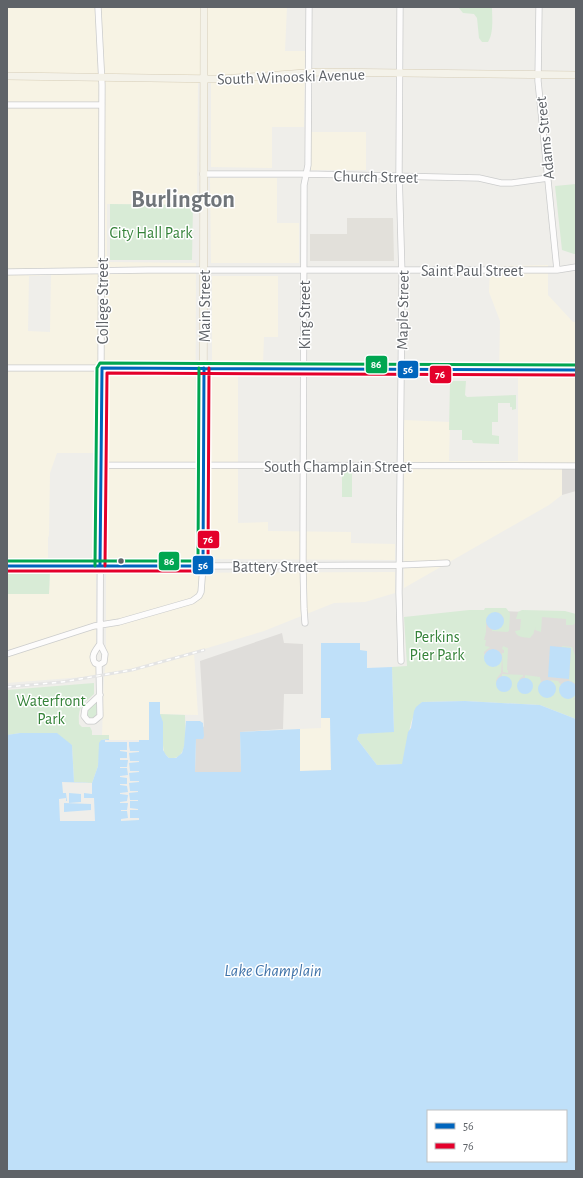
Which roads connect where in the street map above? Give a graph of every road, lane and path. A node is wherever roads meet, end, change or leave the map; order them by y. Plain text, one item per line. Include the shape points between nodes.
1 (98, 7) edge
2 (204, 7) edge
3 (310, 7) edge
4 (400, 7) edge
5 (539, 7) edge
6 (308, 73) junction
7 (399, 74) junction
8 (538, 75) junction
9 (576, 75) edge
10 (7, 76) edge
11 (102, 78) junction
12 (204, 79) junction
13 (7, 105) edge
14 (102, 105) junction
15 (203, 174) junction
16 (306, 174) junction
17 (399, 176) junction
18 (548, 178) junction
19 (576, 267) edge
20 (204, 270) junction
21 (304, 270) junction
22 (402, 270) junction
23 (557, 270) junction
24 (102, 271) junction
25 (7, 272) edge
26 (7, 368) edge
27 (102, 368) junction
28 (204, 368) junction
29 (305, 369) junction
30 (401, 369) junction
31 (576, 370) edge
32 (101, 465) junction
33 (204, 465) junction
34 (304, 466) junction
35 (400, 466) junction
36 (576, 466) edge
37 (447, 563) dead end
38 (400, 565) junction
39 (7, 566) edge
40 (100, 566) junction
41 (203, 566) junction
42 (303, 566) junction
43 (305, 623) dead end
44 (100, 625) junction
45 (100, 644) junction
46 (7, 654) edge
47 (401, 661) dead end
48 (99, 665) junction
49 (100, 695) junction

1 - 11 street, College Street
2 - 12 main road, Main Street
3 - 6 street, King Street
4 - 7 street, Maple Street
5 - 8 street, Adams Street
6 - 7 main road, South Winooski Avenue
6 - 12 main road, South Winooski Avenue
6 - 16 street, King Street
7 - 8 main road, South Winooski Avenue
7 - 17 street, Maple Street
8 - 9 main road, South Winooski Avenue
8 - 18 street, Adams Street
10 - 11 main road, South Winooski Avenue
11 - 12 main road, South Winooski Avenue
11 - 14 street, College Street
12 - 15 main road, Main Street
13 - 14 street
14 - 24 street, College Street
15 - 16 street, Church Street
15 - 20 main road, Main Street
16 - 17 street, Church Street
16 - 21 street, King Street
17 - 18 street, Church Street via 479,178 501,183
17 - 22 street, Maple Street
18 - 23 street, Adams Street
19 - 23 street, Saint Paul Street
20 - 21 street, Saint Paul Street
20 - 24 street, Saint Paul Street
20 - 28 main road, Main Street
21 - 22 street, Saint Paul Street
21 - 29 street, King Street
22 - 23 street, Saint Paul Street
22 - 30 street, Maple Street
24 - 25 street, Saint Paul Street
24 - 27 street, College Street
26 - 27 street
27 - 28 street
27 - 32 street, College Street
28 - 29 main road
28 - 33 main road, Main Street
29 - 30 main road
29 - 34 street, King Street
30 - 31 main road
30 - 35 street, Maple Street
32 - 33 street, South Champlain Street
32 - 40 street, College Street
33 - 34 street, South Champlain Street
33 - 41 main road, Main Street
34 - 35 street, South Champlain Street
34 - 42 street, King Street
35 - 36 street, South Champlain Street
35 - 38 street, Maple Street
37 - 38 street, Battery Street
38 - 42 street, Battery Street
38 - 47 street, Maple Street
39 - 40 main road, Battery Street
40 - 41 main road, Battery Street
40 - 44 street, College Street
41 - 42 street, Battery Street
41 - 44 street, Main Street via 202,587 196,599 119,622
42 - 43 street, King Street
44 - 45 street, College Street
44 - 46 street, Main Street
45 - 48 street, College Street via 105,656 104,662
45 - 48 street, College Street via 93,659
48 - 49 street, College Street
49 - 49 street, College Street via 84,711 84,716 89,721 100,716

